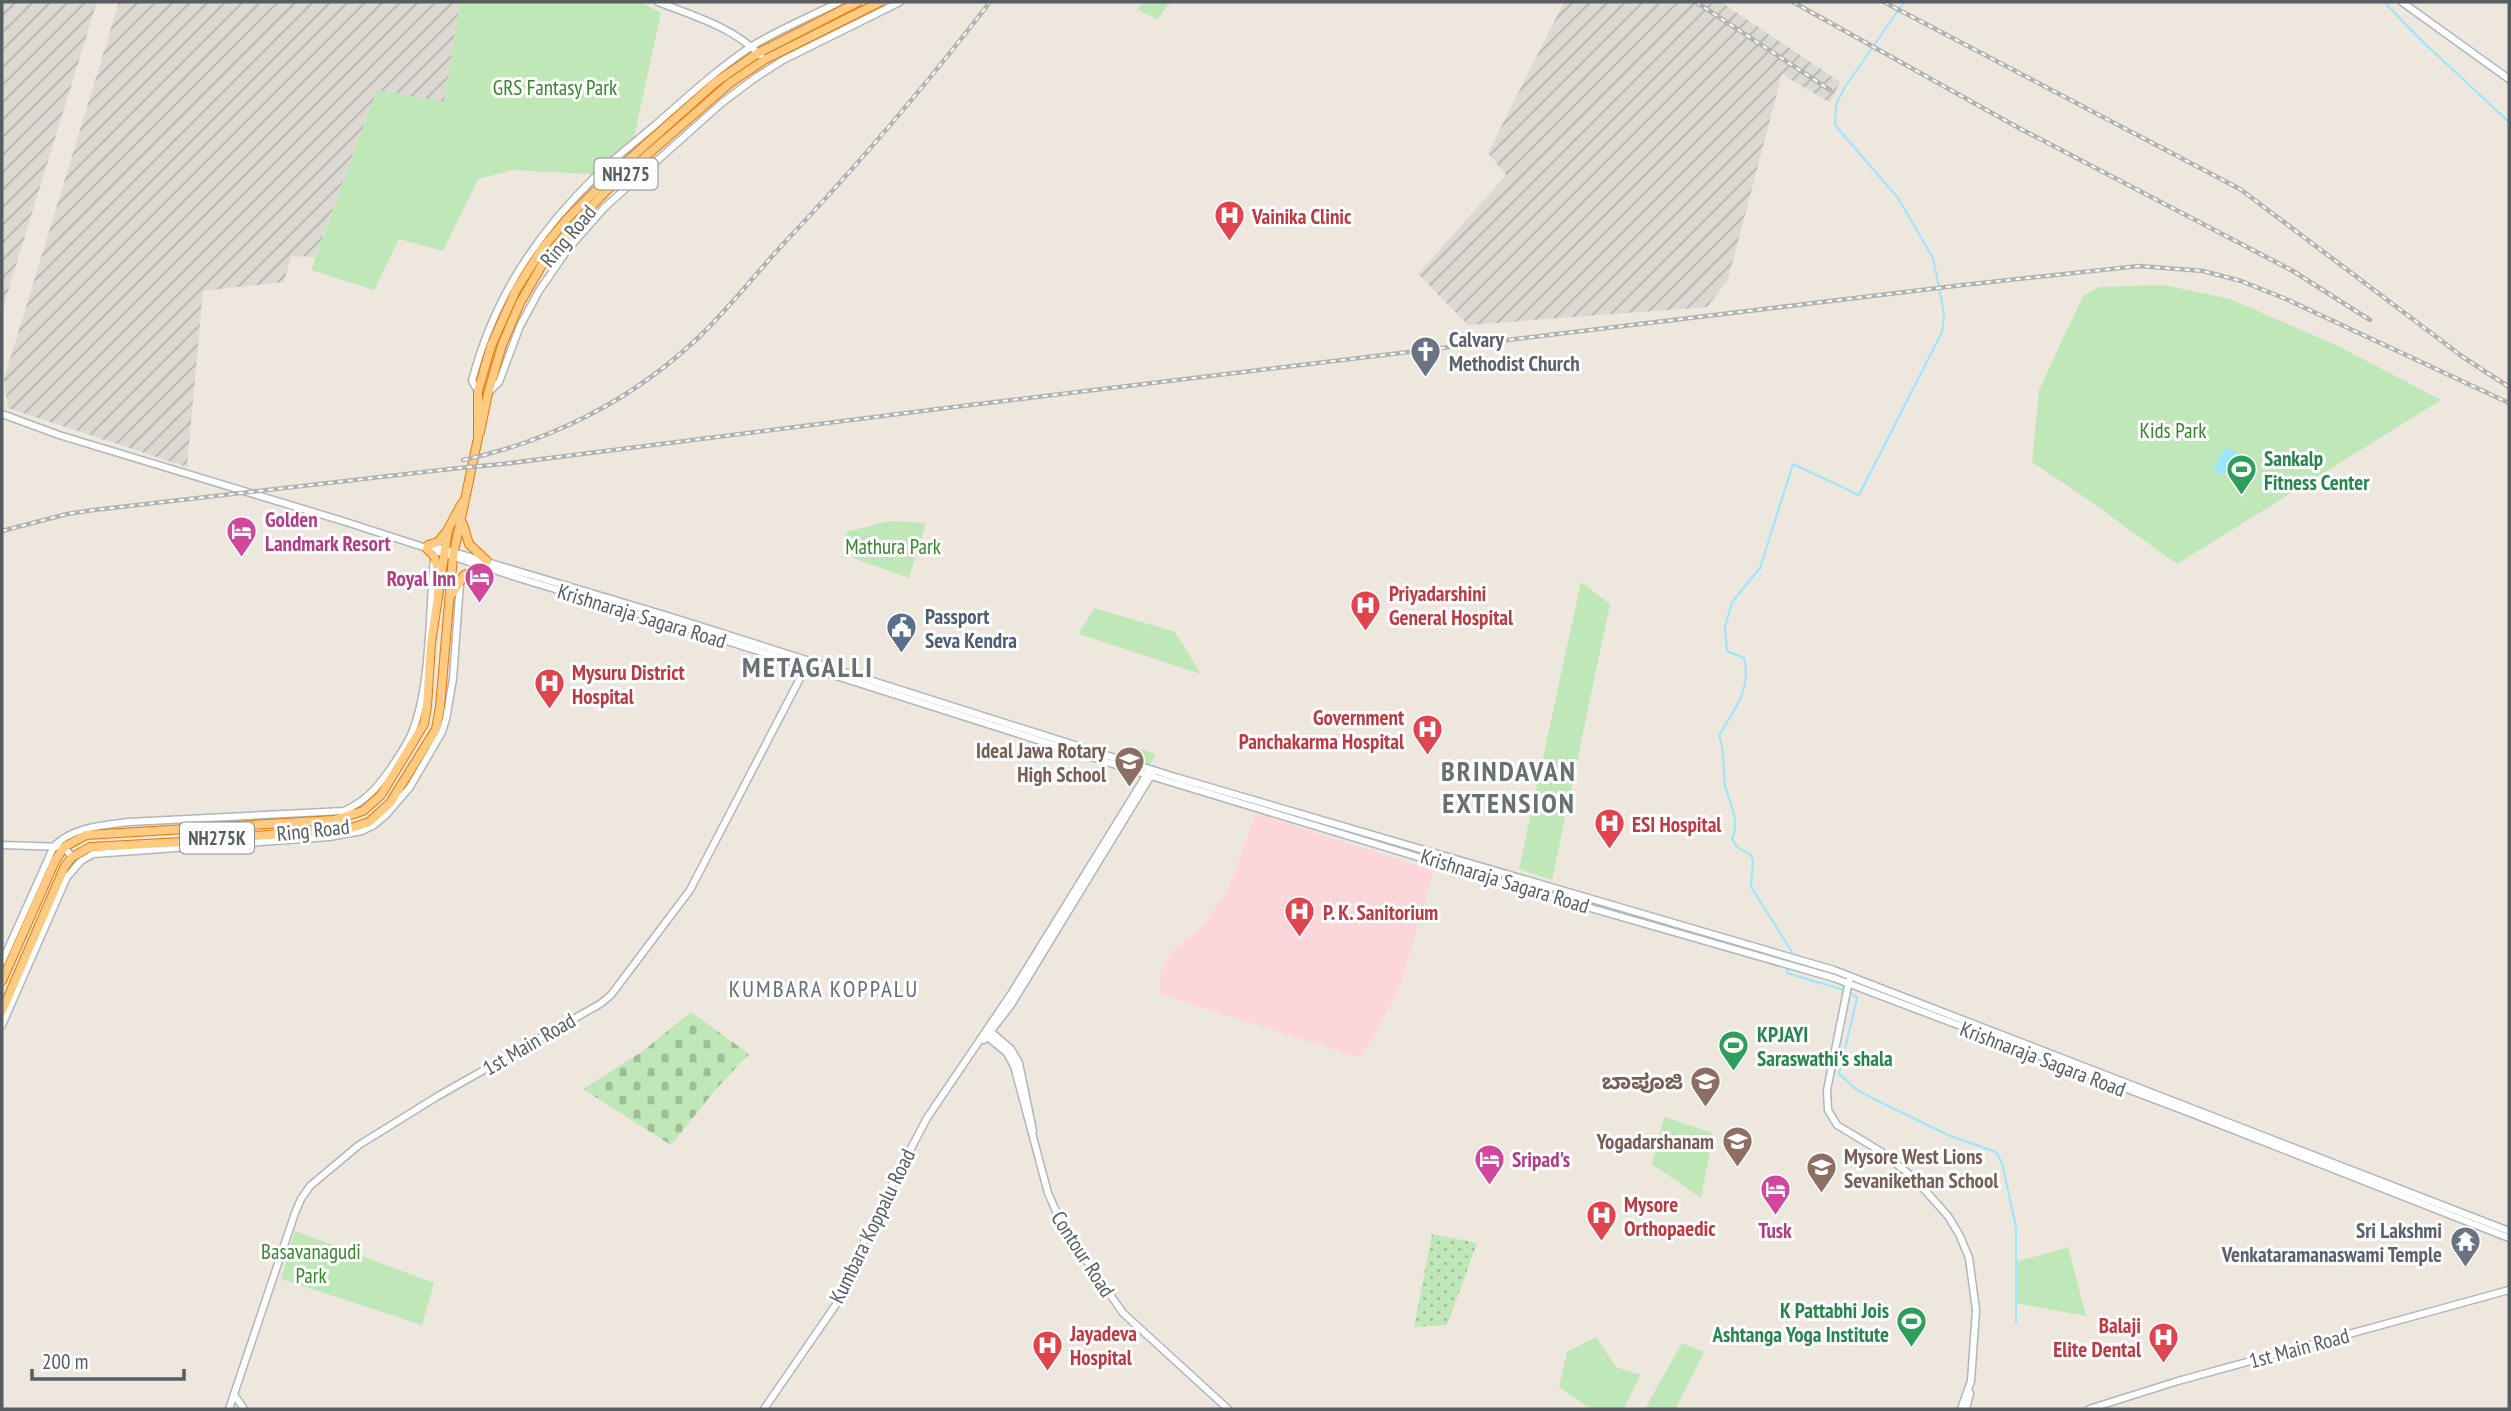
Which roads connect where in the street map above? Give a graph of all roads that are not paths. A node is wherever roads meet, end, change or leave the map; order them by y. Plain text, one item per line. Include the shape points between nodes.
1 (658, 2) edge
2 (839, 2) edge
3 (858, 2) edge
4 (880, 2) edge
5 (900, 2) edge
6 (2402, 2) edge
7 (755, 49) junction
8 (764, 60) junction
9 (772, 67) junction
10 (2509, 79) edge
11 (488, 393) junction
12 (2, 414) edge
13 (478, 438) junction
14 (468, 491) junction
15 (462, 518) junction
16 (448, 529) junction
17 (428, 549) junction
18 (449, 552) junction
19 (487, 564) junction
20 (440, 575) junction
21 (460, 581) junction
22 (450, 597) junction
23 (807, 664) junction
24 (441, 681) joint
25 (427, 706) joint
26 (1150, 772) junction
27 (300, 821) junction
28 (299, 833) junction
29 (2, 845) edge
30 (59, 847) junction
31 (72, 857) junction
32 (2, 962) edge
33 (2, 981) edge
34 (1848, 985) junction
35 (2, 1011) edge
36 (2, 1024) edge
37 (987, 1034) junction
38 (2509, 1231) edge
39 (2509, 1238) edge
40 (2509, 1290) edge
41 (235, 1396) junction
42 (1964, 1407) edge
43 (229, 1409) edge
44 (244, 1409) edge
45 (764, 1409) edge
46 (1228, 1409) edge
47 (1975, 1409) edge
48 (2089, 1409) edge

1 - 7 street via 706,20
2 - 7 street
3 - 7 highway, Ring Road / NH275
4 - 8 highway, Ring Road / NH275
5 - 9 street
6 - 10 street
7 - 8 street
7 - 13 highway, Ring Road / NH275 via 607,179 553,235 528,270 491,346 478,391
8 - 9 street
8 - 11 highway, Ring Road / NH275 via 730,83 607,190 546,258 520,303
9 - 11 street via 714,110 583,229 527,310 499,382
11 - 13 highway, Ring Road / NH275
12 - 17 street
13 - 14 highway, Ring Road / NH275
14 - 15 highway, Ring Road / NH275
14 - 16 highway, Ring Road / NH275
15 - 18 highway, Ring Road / NH275
15 - 19 highway via 469,544
16 - 17 highway
16 - 18 highway, Ring Road / NH275
17 - 18 street
17 - 20 highway
17 - 30 street via 421,704 402,752 363,802 344,811 101,825 71,834
18 - 19 street, Krishnaraja Sagara Road
18 - 20 highway, Ring Road / NH275
18 - 22 highway, Ring Road / NH275
19 - 21 highway
19 - 23 street, Krishnaraja Sagara Road
20 - 25 highway, Ring Road / NH275
21 - 22 highway
21 - 36 street via 446,719 428,759 386,815 347,835 93,854 67,877
22 - 24 highway, Ring Road / NH275
23 - 26 street, Krishnaraja Sagara Road
23 - 41 street, 1st Main Road via 690,891 611,995 359,1145 310,1186 295,1213
24 - 28 highway, Ring Road / NH275K via 436,729 390,803 369,822 351,828
25 - 27 highway, Ring Road / NH275K via 424,724 381,795 363,811 348,816
26 - 34 street, Krishnaraja Sagara Road via 1507,884 1791,961
26 - 37 street, Kumbara Koppalu Road
27 - 28 highway
27 - 30 highway, Ring Road / NH275K via 86,835
28 - 31 highway, Ring Road / NH275K via 90,847
29 - 30 street
30 - 31 street
30 - 32 street
30 - 33 highway
31 - 35 highway
34 - 38 street, Krishnaraja Sagara Road
34 - 39 street, Krishnaraja Sagara Road
34 - 42 street via 1827,1090 1828,1110 1837,1125 1914,1178 1961,1236 1976,1310 1971,1381
37 - 45 street, Kumbara Koppalu Road via 912,1143 835,1306
37 - 46 street, Contour Road via 1013,1062 1052,1206 1063,1227 1117,1306
40 - 48 street, 1st Main Road
41 - 43 street, 1st Main Road
41 - 44 street
42 - 47 street

